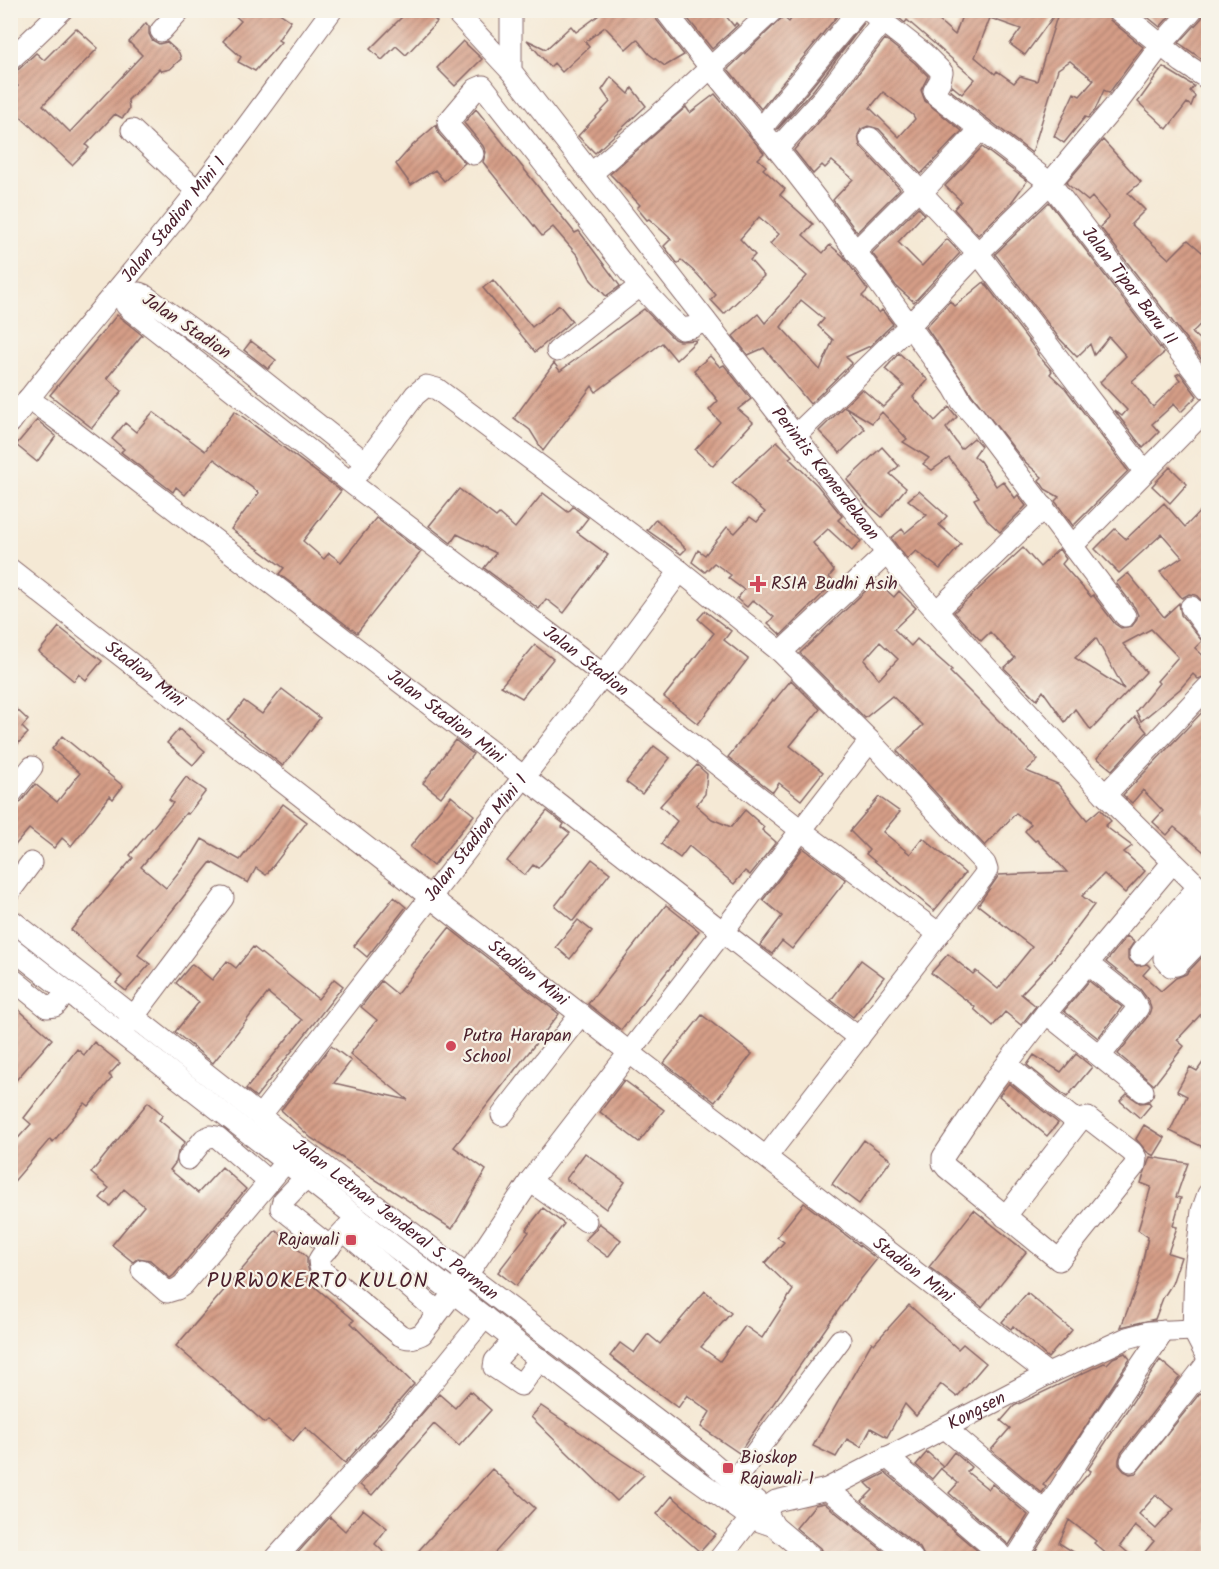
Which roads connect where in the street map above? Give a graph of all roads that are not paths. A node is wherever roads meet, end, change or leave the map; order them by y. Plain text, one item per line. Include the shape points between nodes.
1 (62, 10) edge
2 (180, 10) edge
3 (332, 10) edge
4 (454, 10) edge
5 (511, 10) edge
6 (665, 10) edge
7 (773, 10) edge
8 (859, 10) edge
9 (1118, 10) edge
10 (1192, 10) edge
11 (875, 16) edge
12 (161, 31) dead end
13 (1161, 45) junction
14 (10, 60) edge
15 (709, 68) junction
16 (511, 71) junction
17 (1209, 79) edge
18 (132, 130) dead end
19 (760, 130) junction
20 (980, 130) junction
21 (870, 138) dead end
22 (777, 149) junction
23 (473, 154) dead end
24 (592, 173) junction
25 (1050, 183) junction
26 (921, 190) junction
27 (198, 192) junction
28 (613, 201) junction
29 (586, 218) junction
30 (855, 252) junction
31 (978, 253) junction
32 (640, 286) junction
33 (126, 305) junction
34 (105, 307) junction
35 (705, 320) junction
36 (909, 326) junction
37 (557, 351) dead end
38 (248, 369) junction
39 (231, 389) junction
40 (1209, 389) edge
41 (28, 399) junction
42 (1209, 408) edge
43 (10, 423) edge
44 (796, 435) junction
45 (366, 463) junction
46 (1145, 472) junction
47 (351, 483) junction
48 (1044, 507) junction
49 (1072, 546) junction
50 (886, 554) junction
51 (10, 569) edge
52 (680, 571) junction
53 (1191, 607) dead end
54 (937, 611) junction
55 (1125, 616) dead end
56 (1209, 630) edge
57 (782, 651) junction
58 (603, 675) junction
59 (1209, 687) edge
60 (870, 741) junction
61 (32, 767) dead end
62 (524, 777) junction
63 (10, 795) edge
64 (1105, 795) junction
65 (802, 831) junction
66 (1173, 862) junction
67 (31, 863) dead end
68 (10, 891) edge
69 (1204, 891) edge
70 (432, 896) junction
71 (223, 898) dead end
72 (1209, 906) edge
73 (10, 919) edge
74 (723, 932) junction
75 (1209, 933) edge
76 (939, 934) junction
77 (18, 953) edge
78 (1140, 954) dead end
79 (1088, 964) junction
80 (10, 976) edge
81 (67, 992) junction
82 (1046, 1013) junction
83 (581, 1014) junction
84 (127, 1025) junction
85 (859, 1038) junction
86 (630, 1053) junction
87 (1100, 1056) junction
88 (1007, 1065) junction
89 (1143, 1091) dead end
90 (266, 1110) junction
91 (502, 1115) dead end
92 (1080, 1120) junction
93 (252, 1137) junction
94 (236, 1154) junction
95 (292, 1155) junction
96 (767, 1156) junction
97 (188, 1159) dead end
98 (305, 1178) junction
99 (530, 1181) junction
100 (269, 1182) junction
101 (1209, 1194) edge
102 (1005, 1217) junction
103 (585, 1221) dead end
104 (344, 1232) junction
105 (419, 1238) junction
106 (398, 1263) junction
107 (142, 1270) dead end
108 (467, 1275) junction
109 (453, 1293) junction
110 (438, 1312) junction
111 (485, 1317) junction
112 (1193, 1330) junction
113 (1164, 1331) junction
114 (514, 1340) junction
115 (840, 1340) dead end
116 (540, 1359) junction
117 (1209, 1361) edge
118 (1048, 1374) junction
119 (628, 1398) junction
120 (613, 1416) junction
121 (945, 1428) junction
122 (887, 1457) junction
123 (1131, 1461) dead end
124 (735, 1480) junction
125 (827, 1488) junction
126 (1045, 1512) junction
127 (758, 1513) junction
128 (276, 1558) edge
129 (720, 1558) edge
130 (812, 1558) edge
131 (912, 1558) edge
132 (1005, 1558) edge
133 (1016, 1558) edge

1 - 14 street
2 - 12 street
3 - 27 street, Jalan Stadion Mini 1
4 - 16 street, Perintis Kemerdekaan
5 - 16 street
6 - 15 street
7 - 15 street
8 - 19 street
9 - 13 street
10 - 13 street
11 - 20 street, Jalan Tipar Baru II via 939,69 942,76 934,92
11 - 22 street via 824,97
13 - 17 street
13 - 25 street
15 - 19 street
15 - 24 street
16 - 24 street, Perintis Kemerdekaan
18 - 27 street
19 - 22 street
20 - 25 street, Jalan Tipar Baru II
20 - 26 street
21 - 26 street
22 - 30 street
23 - 29 street via 448,122 483,86
24 - 28 street, Perintis Kemerdekaan
25 - 31 street
25 - 40 street, Jalan Tipar Baru II
26 - 30 street
26 - 31 street
27 - 34 street, Jalan Stadion Mini 1
28 - 29 street
28 - 35 street, Perintis Kemerdekaan
29 - 32 street
30 - 36 street
31 - 36 street
31 - 46 street
32 - 35 street via 682,328
32 - 37 street
33 - 34 street, Jalan Stadion
33 - 38 street, Jalan Stadion via 139,293
33 - 39 street, Jalan Stadion
34 - 41 street, Jalan Stadion Mini 1
35 - 44 street, Perintis Kemerdekaan
36 - 44 street
36 - 48 street
38 - 39 street, Jalan Stadion
38 - 45 street, Jalan Stadion
39 - 47 street, Jalan Stadion
41 - 43 street, Jalan Stadion Mini 1
41 - 62 street, Jalan Stadion Mini
42 - 46 street
44 - 50 street, Perintis Kemerdekaan
45 - 47 street
45 - 52 street via 415,395 431,386
46 - 49 street
47 - 58 street, Jalan Stadion
48 - 49 street
48 - 54 street
49 - 55 street
50 - 54 street, Perintis Kemerdekaan
50 - 57 street
51 - 70 street, Stadion Mini
52 - 57 street
52 - 58 street, Jalan Stadion Mini 1
53 - 56 street
54 - 64 street, Perintis Kemerdekaan
57 - 60 street
58 - 62 street, Jalan Stadion Mini 1
58 - 65 street, Jalan Stadion
59 - 64 street
60 - 65 street
60 - 76 street via 985,864 983,877
61 - 63 street
62 - 70 street, Jalan Stadion Mini 1
62 - 74 street, Jalan Stadion Mini
64 - 66 street, Perintis Kemerdekaan
65 - 74 street
65 - 76 street, Jalan Stadion
66 - 69 street, Perintis Kemerdekaan
66 - 79 street
67 - 68 street
69 - 78 street
70 - 83 street, Stadion Mini
70 - 90 street, Jalan Stadion Mini 1
71 - 84 street
72 - 75 street via 1164,958 1172,966 1177,965
73 - 84 street, Jalan Letnan Jenderal S. Parman
74 - 85 street, Jalan Stadion Mini
74 - 86 street
76 - 85 street
77 - 80 street
77 - 81 street, Jalan Letnan Jenderal S. Parman
79 - 82 street
79 - 87 street via 1138,1008
80 - 81 street via 47,1006 55,1006
81 - 84 street, Jalan Letnan Jenderal S. Parman
82 - 87 street
82 - 88 street
83 - 86 street, Stadion Mini
83 - 91 street
84 - 90 street, Jalan Letnan Jenderal S. Parman
84 - 93 street, Jalan Letnan Jenderal S. Parman
85 - 96 street
86 - 96 street, Stadion Mini
86 - 99 street
87 - 89 street
88 - 92 street via 1071,1117
88 - 102 street via 943,1157 943,1163
90 - 95 street, Jalan Letnan Jenderal S. Parman
92 - 102 street
92 - 102 street via 1088,1118 1134,1155 1135,1165 1059,1260
93 - 94 street
93 - 95 street, Jalan Letnan Jenderal S. Parman
94 - 97 street via 212,1136 204,1139
94 - 100 street
95 - 98 street, Jalan Letnan Jenderal S. Parman
95 - 100 street
95 - 105 street, Jalan Letnan Jenderal S. Parman
96 - 118 street, Stadion Mini
98 - 104 street, Jalan Letnan Jenderal S. Parman
98 - 104 street via 281,1208
99 - 103 street
99 - 108 street
100 - 107 street via 183,1285 167,1292
101 - 112 street via 1202,1211 1195,1269
104 - 106 street, Jalan Letnan Jenderal S. Parman
104 - 110 street via 320,1259 321,1270 407,1339 422,1334
105 - 106 street
105 - 108 street, Jalan Letnan Jenderal S. Parman
106 - 109 street, Jalan Letnan Jenderal S. Parman
106 - 110 street
108 - 109 street
108 - 119 street, Jalan Letnan Jenderal S. Parman
109 - 110 street
109 - 111 street, Jalan Letnan Jenderal S. Parman
111 - 114 street, Jalan Letnan Jenderal S. Parman
111 - 128 street via 402,1419
112 - 113 street, Kongsen
112 - 117 street
113 - 118 street, Kongsen via 1127,1338
113 - 126 street
114 - 116 street, Jalan Letnan Jenderal S. Parman
114 - 116 street via 494,1367 521,1385
115 - 124 street
116 - 120 street, Jalan Letnan Jenderal S. Parman
117 - 123 street
118 - 121 street, Kongsen
119 - 120 street
119 - 124 street, Jalan Letnan Jenderal S. Parman
120 - 127 street, Jalan Letnan Jenderal S. Parman
121 - 122 street, Kongsen
121 - 126 street
122 - 125 street, Kongsen
122 - 132 street
124 - 127 street, Jalan Letnan Jenderal S. Parman
125 - 127 street, Kongsen via 776,1501
125 - 131 street
126 - 133 street
127 - 129 street
127 - 130 street, Jalan Letnan Jenderal S. Parman

